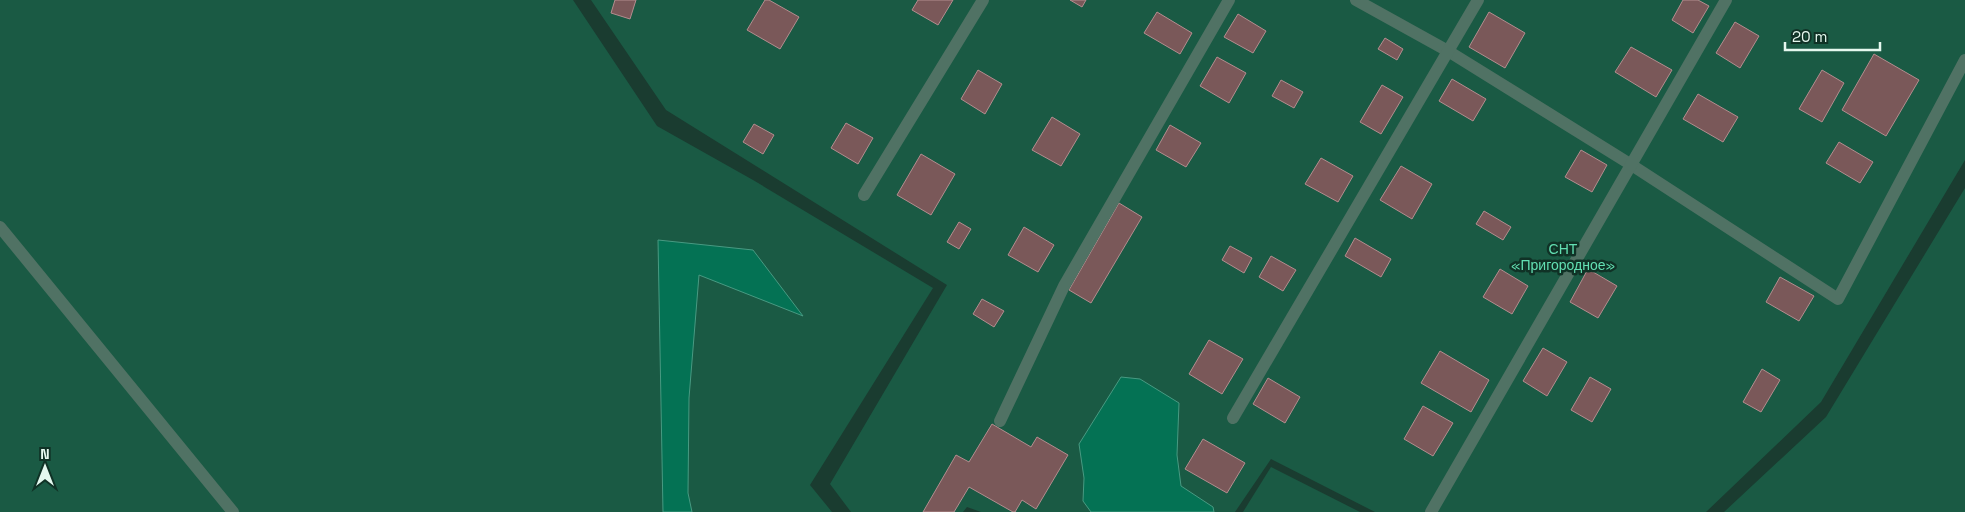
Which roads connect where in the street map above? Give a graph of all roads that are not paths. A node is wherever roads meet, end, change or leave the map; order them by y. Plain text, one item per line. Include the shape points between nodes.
1 (983, 0) edge
2 (1229, 0) edge
3 (1356, 0) edge
4 (1478, 0) edge
5 (1726, 0) edge
6 (1448, 51) junction
7 (1965, 60) edge
8 (1630, 164) junction
9 (864, 195) dead end
10 (0, 227) edge
11 (1233, 418) dead end
12 (1000, 421) dead end
13 (233, 512) edge
14 (1431, 512) edge

1 - 9 street
2 - 12 street via 1064,286
3 - 6 street
4 - 6 street
5 - 8 street
6 - 8 street
6 - 11 street
7 - 8 street via 1838,298
8 - 14 street
10 - 13 street

